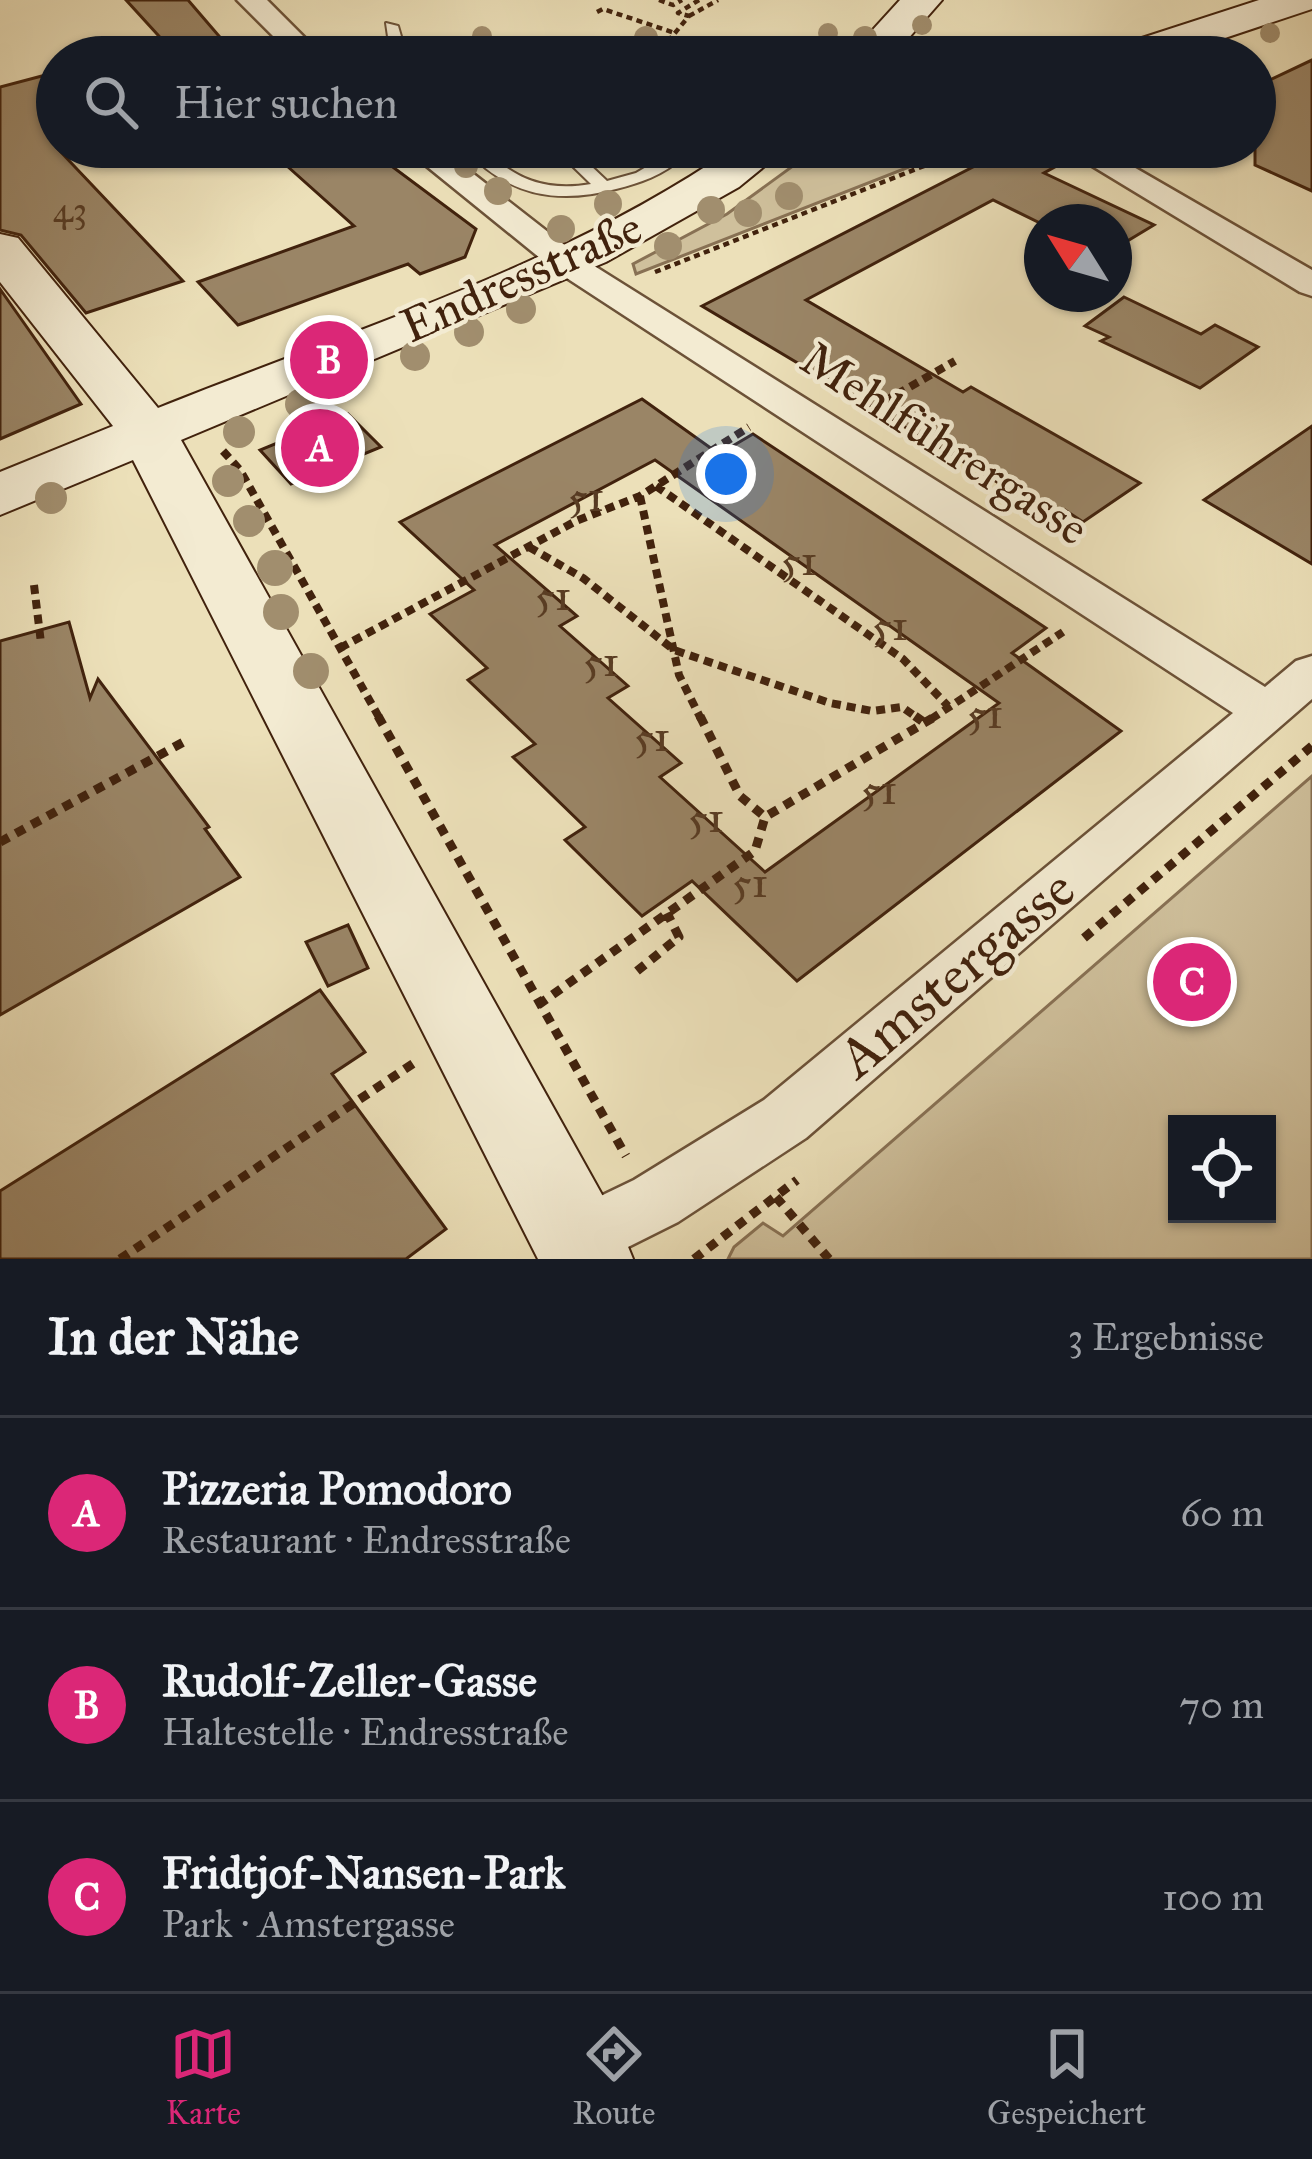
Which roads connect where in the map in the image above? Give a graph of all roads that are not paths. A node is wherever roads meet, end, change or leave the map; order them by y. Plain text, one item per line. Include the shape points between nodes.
1 (250, 0) edge
2 (922, 0) edge
3 (1299, 0) edge
4 (391, 26) dead end
5 (288, 36) edge
6 (394, 36) edge
7 (888, 36) edge
8 (1190, 36) edge
9 (447, 168) edge
10 (493, 168) edge
11 (583, 168) edge
12 (651, 168) edge
13 (737, 168) edge
14 (1113, 168) edge
15 (604, 188) junction
16 (0, 249) edge
17 (588, 276) junction
18 (1312, 285) edge
19 (147, 431) junction
20 (0, 495) edge
21 (1312, 673) edge
22 (1265, 710) junction
23 (582, 1250) edge

1 - 5 street
2 - 7 street
3 - 8 street
4 - 6 lane
9 - 17 street, Mehlführergasse
10 - 15 lane via 522,187 555,193
11 - 15 lane
12 - 15 lane
13 - 17 street, Endresstraße
14 - 18 street
16 - 19 street
17 - 19 street, Endresstraße
17 - 22 street, Mehlführergasse
19 - 20 street, Endresstraße
19 - 23 street
21 - 22 street, Amstergasse
22 - 23 street, Amstergasse via 784,1119

